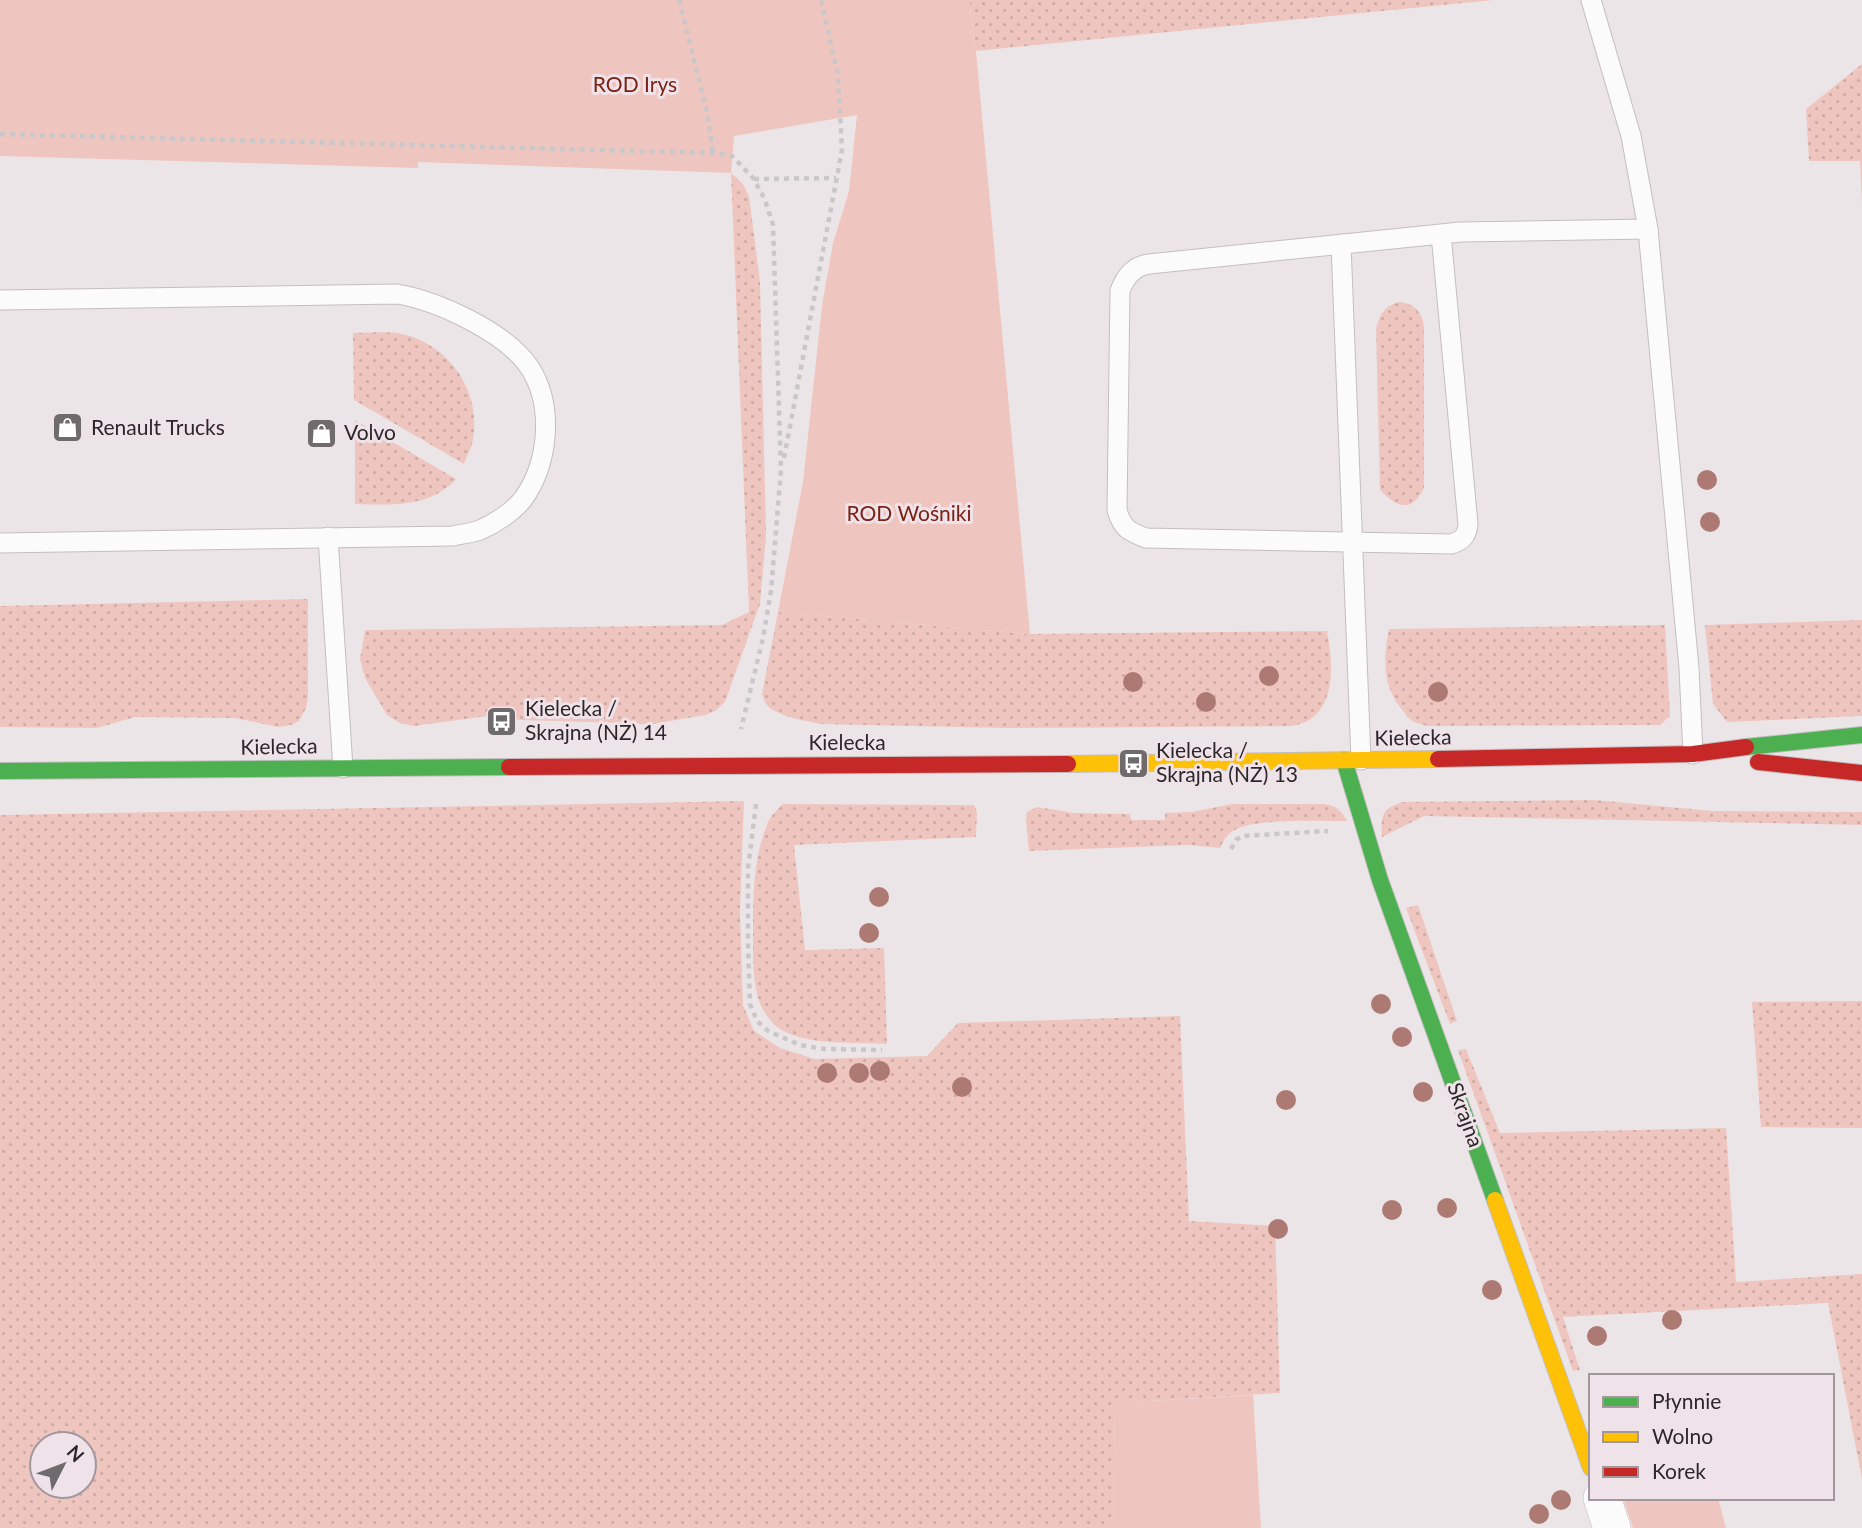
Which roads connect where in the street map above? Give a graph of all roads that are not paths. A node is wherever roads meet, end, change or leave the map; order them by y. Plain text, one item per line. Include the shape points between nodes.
1 (1591, 0) edge
2 (1648, 229) junction
3 (1441, 234) junction
4 (1341, 244) junction
5 (0, 300) edge
6 (328, 537) junction
7 (1353, 542) junction
8 (0, 543) edge
9 (1862, 735) edge
10 (1693, 754) junction
11 (1353, 760) junction
12 (343, 768) junction
13 (0, 771) edge
14 (1862, 773) edge
15 (1589, 1462) edge
16 (1603, 1500) edge
17 (1612, 1528) edge

1 - 2 lane via 1631,136
2 - 3 lane
2 - 10 lane
3 - 4 lane
3 - 7 lane via 1468,533 1451,544
4 - 7 lane
4 - 7 lane via 1139,266 1123,282 1117,510 1126,528 1146,538
5 - 6 lane via 397,294 444,307 475,324 505,343 528,366 541,389 546,436 532,481 522,500 504,516 479,531 453,536
6 - 8 lane
6 - 12 lane
7 - 11 lane
9 - 10 main road, Kielecka
10 - 11 main road, Kielecka
10 - 14 main road, Kielecka
11 - 12 main road, Kielecka
11 - 15 main road, Skrajna via 1364,828 1385,893
12 - 13 main road, Kielecka
16 - 17 street

